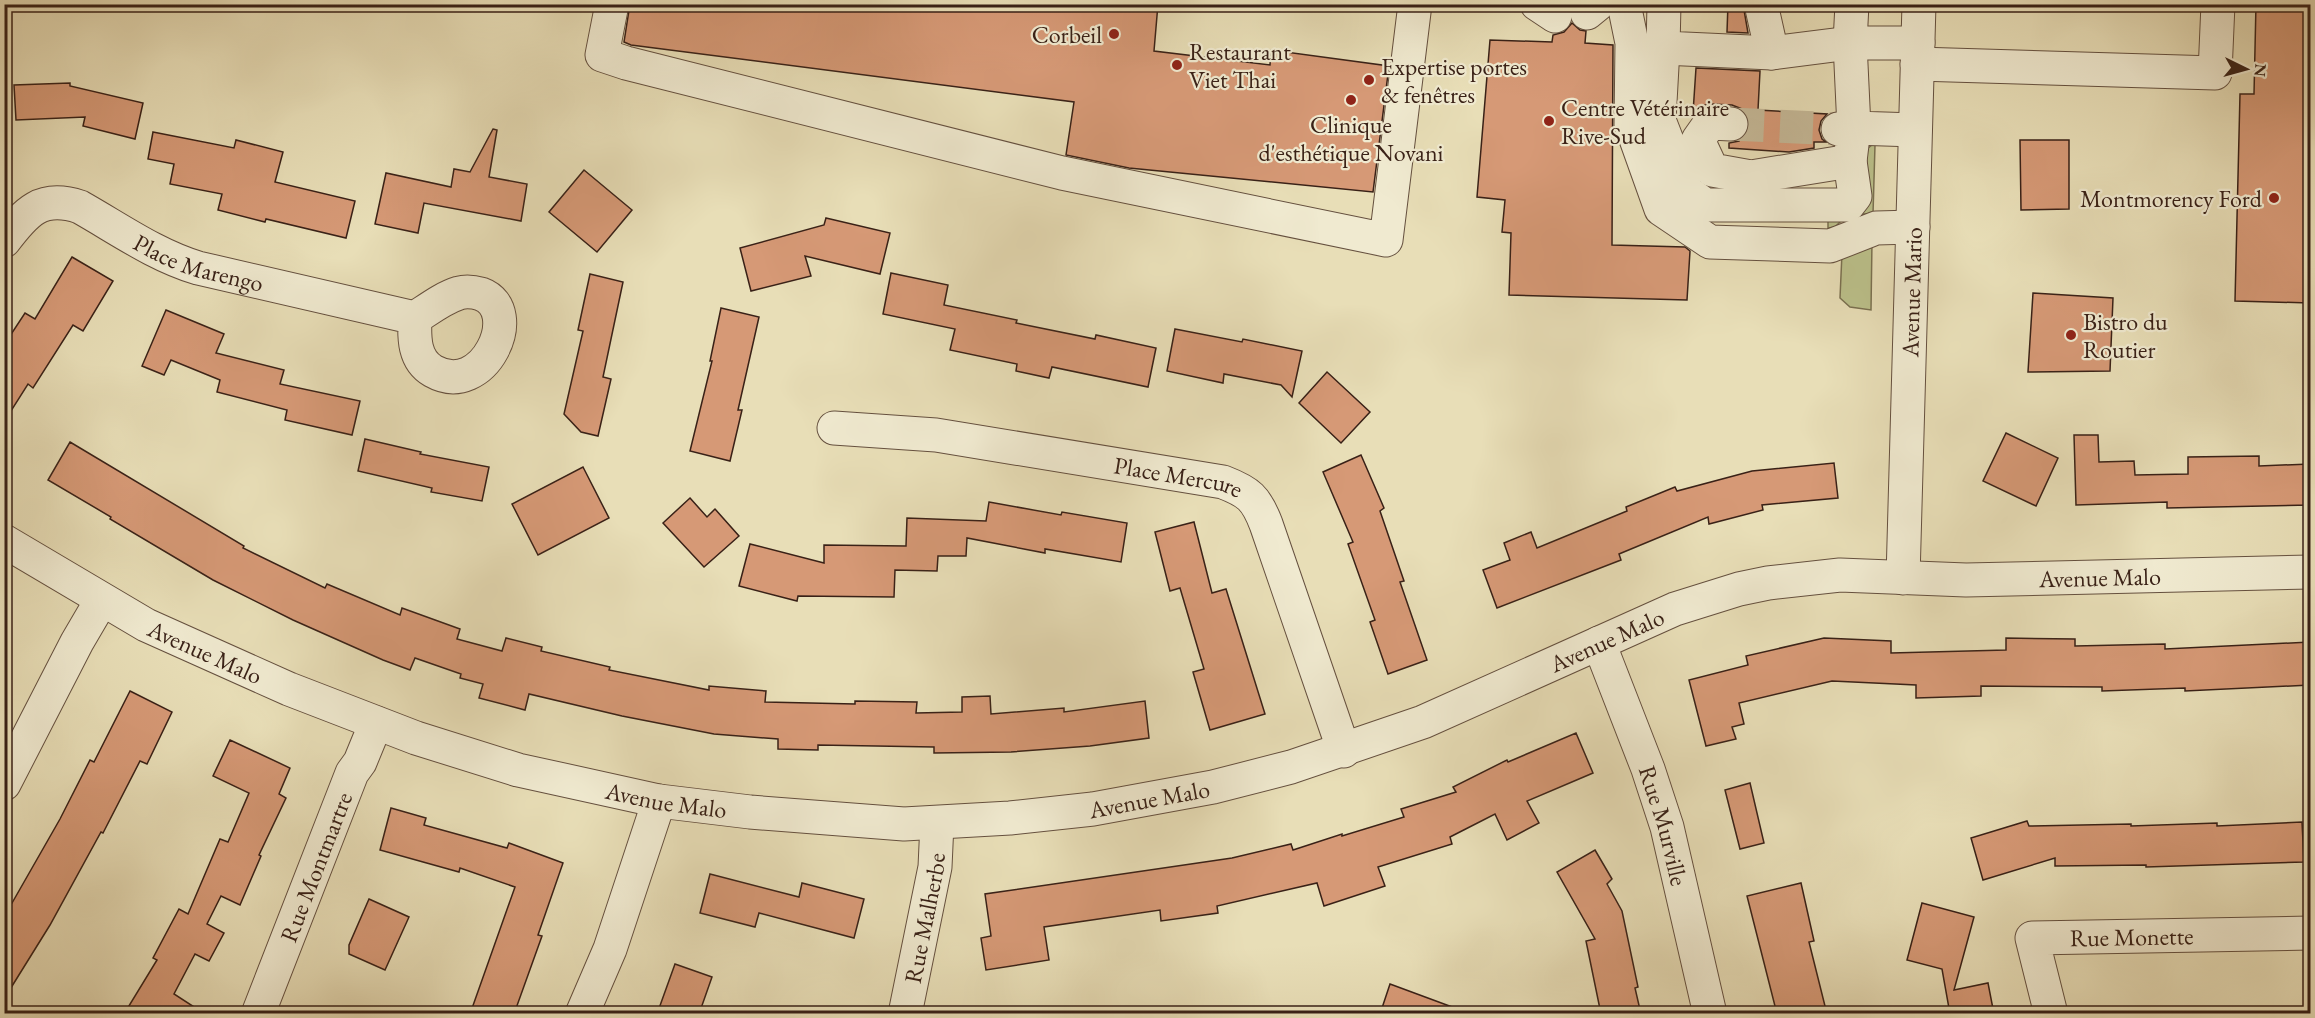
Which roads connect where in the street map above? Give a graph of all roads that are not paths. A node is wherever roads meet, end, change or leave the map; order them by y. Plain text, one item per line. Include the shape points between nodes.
1 (612, 4) edge
2 (1414, 4) edge
3 (1624, 4) edge
4 (1664, 4) edge
5 (1761, 4) edge
6 (1852, 4) edge
7 (1919, 4) edge
8 (2218, 4) edge
9 (1850, 43) junction
10 (1663, 48) junction
11 (1772, 53) junction
12 (1918, 53) junction
13 (1659, 120) junction
14 (1846, 128) junction
15 (1916, 129) junction
16 (1850, 161) junction
17 (1913, 227) junction
18 (4, 241) edge
19 (415, 318) dead end
20 (834, 428) dead end
21 (4, 541) edge
22 (2310, 572) edge
23 (1903, 578) junction
24 (101, 601) junction
25 (1599, 643) junction
26 (376, 723) junction
27 (1344, 750) junction
28 (4, 784) edge
29 (659, 801) junction
30 (937, 823) junction
31 (2310, 933) edge
32 (258, 1014) edge
33 (582, 1014) edge
34 (905, 1014) edge
35 (1710, 1014) edge
36 (2051, 1014) edge

1 - 2 street via 602,55 626,63 1062,173 1386,240
3 - 17 street via 1632,43 1631,125 1661,209 1710,242 1830,246 1876,228
4 - 10 street
5 - 11 street
6 - 9 street
7 - 12 street, Avenue Mario
8 - 12 street via 2215,73
9 - 11 street
9 - 12 street
9 - 14 street
10 - 11 street
10 - 13 street
12 - 15 street, Avenue Mario
13 - 16 street via 1718,126 1698,140 1712,170 1752,177
13 - 16 street via 1688,192 1705,204 1848,205 1855,196
14 - 15 street
14 - 16 street
15 - 17 street, Avenue Mario
17 - 23 street, Avenue Mario
18 - 19 street, Place Marengo via 33,208 48,202 67,202 174,261
20 - 27 street, Place Mercure via 936,435 1223,482 1250,494 1266,524
21 - 24 street, Avenue Malo
22 - 23 street, Avenue Malo
23 - 25 street, Avenue Malo via 1840,575 1739,589 1675,609
24 - 26 street, Avenue Malo via 289,689
24 - 28 street
25 - 27 street, Avenue Malo via 1468,703
25 - 35 street, Rue Murville via 1667,827
26 - 29 street, Avenue Malo via 518,770
26 - 32 street, Rue Montmartre via 352,773
27 - 30 street, Avenue Malo via 1222,785 1134,802
29 - 30 street, Avenue Malo via 750,812
29 - 33 street via 610,949
30 - 34 street, Rue Malherbe via 935,867
31 - 36 street, Rue Monette via 2032,938

